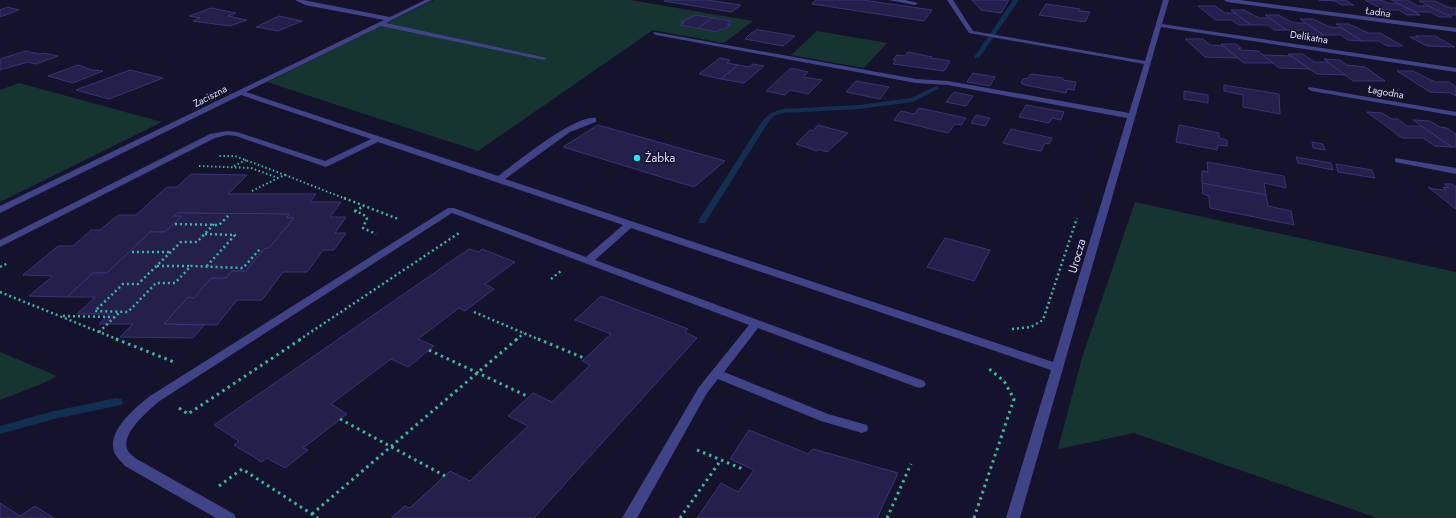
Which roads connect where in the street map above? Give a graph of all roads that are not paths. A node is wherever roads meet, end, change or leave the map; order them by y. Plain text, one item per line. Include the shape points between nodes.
1 (298, 0) edge
2 (429, 0) edge
3 (892, 0) edge
4 (950, 0) edge
5 (1166, 0) edge
6 (1227, 0) edge
7 (916, 3) dead end
8 (391, 19) junction
9 (380, 24) junction
10 (1159, 25) junction
11 (1456, 30) edge
12 (656, 33) dead end
13 (544, 58) dead end
14 (1147, 63) junction
15 (1456, 70) edge
16 (1312, 89) dead end
17 (239, 92) junction
18 (1456, 114) edge
19 (1131, 116) junction
20 (593, 120) dead end
21 (377, 139) junction
22 (1398, 160) dead end
23 (1456, 171) edge
24 (498, 180) junction
25 (0, 210) edge
26 (630, 224) junction
27 (0, 244) edge
28 (587, 261) junction
29 (756, 323) junction
30 (1058, 368) junction
31 (716, 374) junction
32 (920, 384) dead end
33 (862, 428) dead end
34 (229, 518) edge
35 (629, 518) edge
36 (1012, 518) edge

1 - 8 street
2 - 8 street, Zaciszna
3 - 7 street
4 - 14 street via 971,32
5 - 10 street, Urocza
6 - 11 street, Ładna
8 - 9 street, Zaciszna
9 - 13 street
9 - 17 street, Zaciszna
10 - 14 street, Urocza
10 - 15 street, Delikatna
12 - 19 street via 916,81 948,83
14 - 19 street, Urocza
16 - 18 street, Łagodna
17 - 21 street
17 - 25 street, Zaciszna
19 - 30 street, Urocza
20 - 24 street via 567,130
21 - 24 street
21 - 27 street via 326,164 237,134 214,136
22 - 23 street
24 - 26 street
26 - 28 street
26 - 30 street
28 - 29 street
28 - 34 street via 451,210 160,395 133,418 120,437 121,452 130,462
29 - 31 street
29 - 32 street
30 - 36 street, Urocza
31 - 33 street via 826,418
31 - 35 street via 703,390

